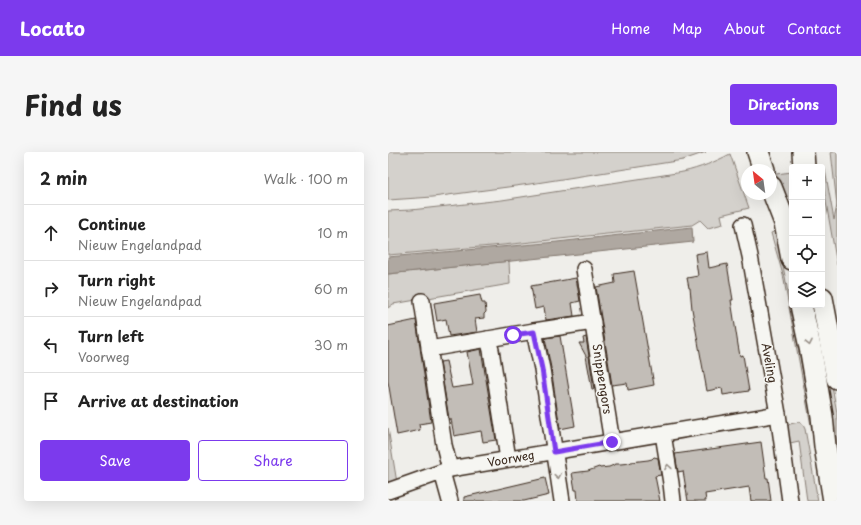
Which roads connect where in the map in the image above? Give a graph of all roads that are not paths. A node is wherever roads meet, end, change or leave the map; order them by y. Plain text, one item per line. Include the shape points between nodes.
1 (758, 152) edge
2 (803, 152) edge
3 (762, 164) edge
4 (804, 164) edge
5 (776, 200) edge
6 (743, 225) dead end
7 (789, 244) edge
8 (584, 269) dead end
9 (422, 301) dead end
10 (802, 308) edge
11 (824, 308) edge
12 (593, 322) junction
13 (534, 332) junction
14 (488, 339) junction
15 (429, 348) junction
16 (837, 378) edge
17 (778, 414) junction
18 (663, 434) junction
19 (612, 442) junction
20 (554, 452) junction
21 (508, 459) junction
22 (446, 470) junction
23 (388, 491) edge
24 (450, 501) edge
25 (562, 501) edge
26 (672, 501) edge
27 (790, 501) edge
28 (834, 501) edge

1 - 3 main road
2 - 4 main road
5 - 7 main road via 785,223
6 - 17 street, Aveling
8 - 12 street, Snippengors
9 - 15 street
10 -> 28 main road via 822,416
11 - 16 main road
12 - 13 street
12 - 19 street, Snippengors
13 - 14 street
13 - 20 street
14 - 15 street
14 - 21 street
15 - 22 street
17 - 18 street, Voorweg
17 - 27 street, Aveling
18 - 19 street, Voorweg
26 -> 18 street
19 - 20 street, Voorweg
20 - 21 street, Voorweg
20 -> 25 street
21 - 22 street, Voorweg
22 - 23 street, Voorweg
22 - 24 street

